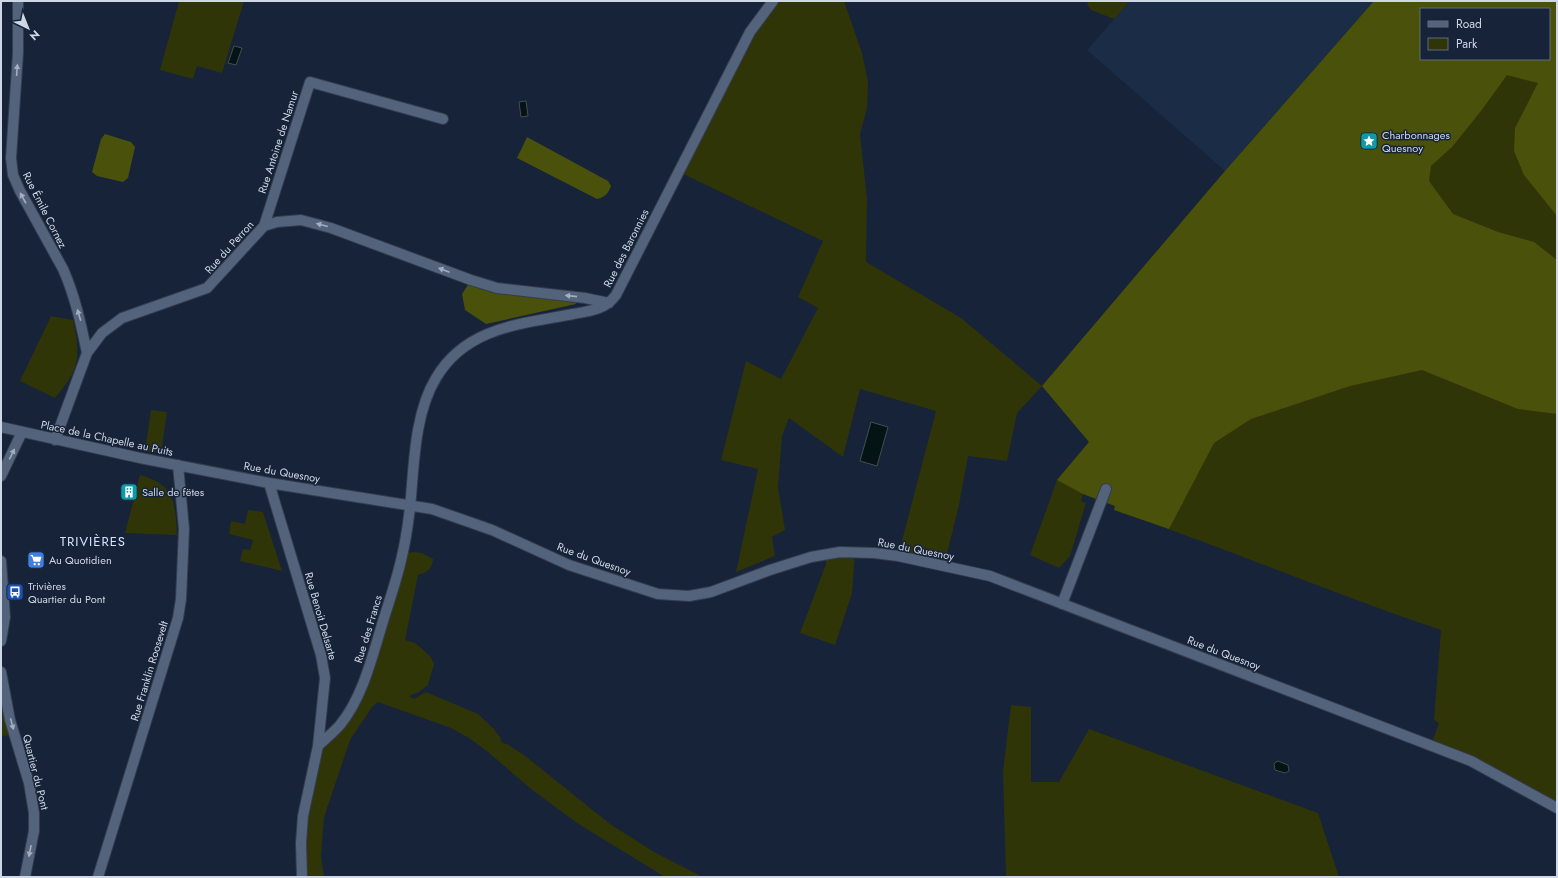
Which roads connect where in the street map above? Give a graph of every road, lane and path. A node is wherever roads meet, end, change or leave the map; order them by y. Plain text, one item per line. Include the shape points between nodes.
1 (18, 1) edge
2 (773, 1) edge
3 (443, 119) dead end
4 (264, 226) junction
5 (609, 303) junction
6 (87, 353) junction
7 (1, 427) edge
8 (26, 433) junction
9 (55, 440) junction
10 (178, 465) junction
11 (1, 476) edge
12 (269, 483) junction
13 (1106, 489) dead end
14 (410, 505) junction
15 (1, 561) edge
16 (1062, 604) junction
17 (1, 641) edge
18 (1, 672) edge
19 (318, 746) junction
20 (1557, 808) edge
21 (25, 877) edge
22 (98, 877) edge
23 (302, 877) edge

6 -> 1 street, Rue Émile Cornez via 81,320 68,281 13,175 11,158 18,53
2 - 5 street, Rue des Baronnies via 750,32 616,295
3 - 4 street, Rue Antoine de Namur via 310,82
5 -> 4 street, Rue du Perron via 482,284 312,222 301,220
4 - 6 street, Rue du Perron via 207,288 122,318 102,333
5 - 14 street, Rue des Baronnies via 598,309 494,331 476,338 455,354 435,379 423,410
6 - 9 street, Rue du Perron
7 - 8 street, Place de la Chapelle au Puits
8 - 9 street, Place de la Chapelle au Puits
11 -> 8 street
9 - 10 street, Place de la Chapelle au Puits
10 - 12 street, Rue du Quesnoy
10 - 22 street, Rue Franklin Roosevelt via 184,529 178,618
12 - 14 street, Rue du Quesnoy
12 - 19 street, Rue Benoit Delsarte via 321,655 325,678
13 - 16 street
14 - 16 street, Rue du Quesnoy via 470,521 568,565 658,594 689,596 711,592 811,557 855,552 898,556 990,576
14 - 19 street, Rue des Francs via 402,556 364,683 340,725
15 - 17 street via 5,617
16 - 20 street, Rue du Quesnoy via 1471,761
18 -> 21 street, Quartier du Pont via 10,720 34,809 34,831
19 - 23 street, Rue Benoit Delsarte via 303,816

